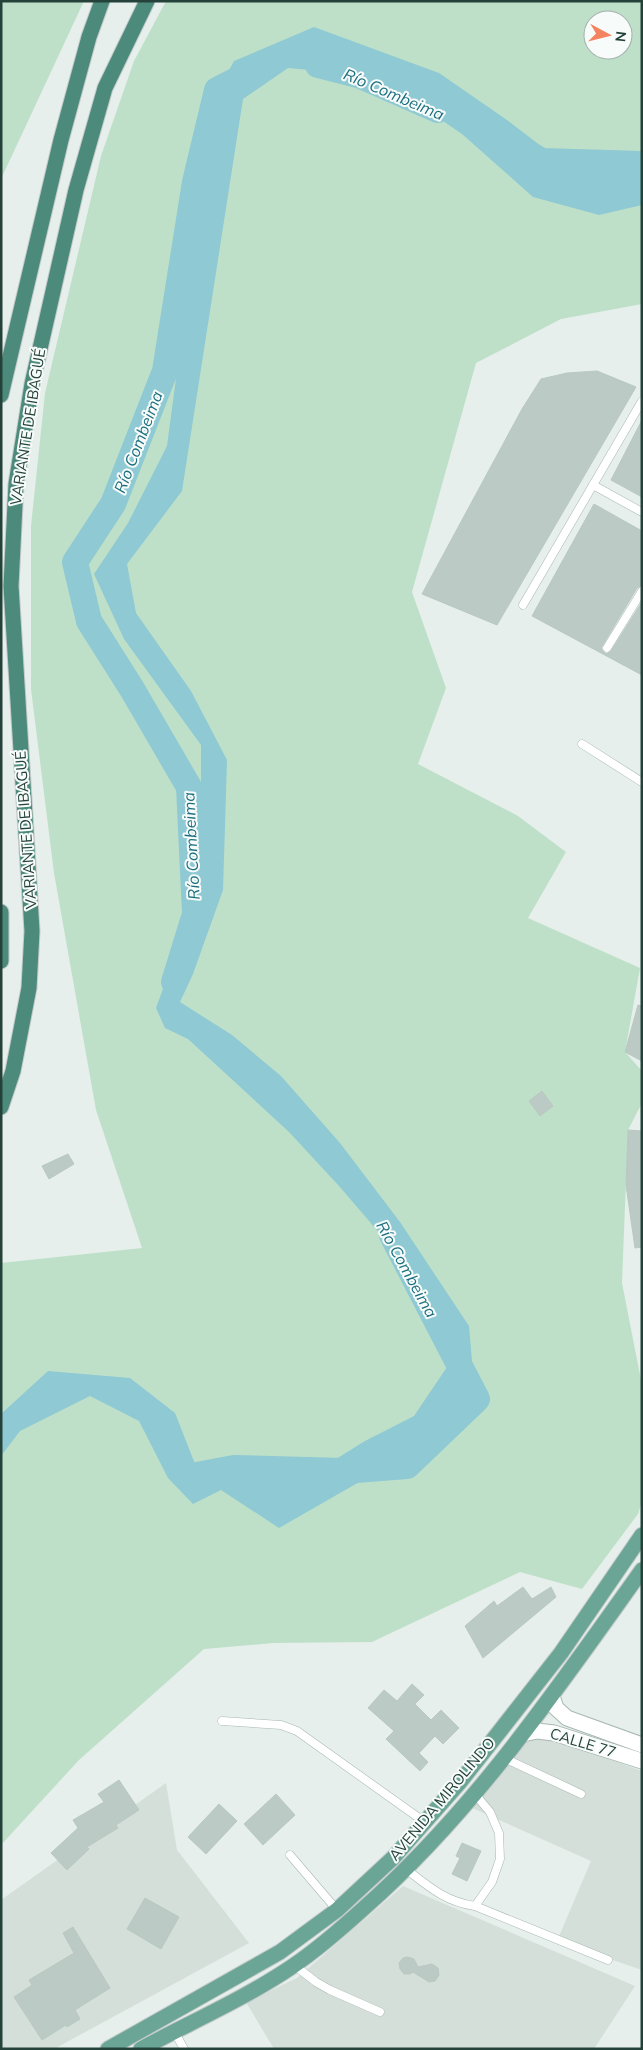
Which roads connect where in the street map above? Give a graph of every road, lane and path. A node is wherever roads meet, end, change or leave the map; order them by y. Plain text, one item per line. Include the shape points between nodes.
1 (102, 1) edge
2 (147, 1) edge
3 (1, 395) edge
4 (642, 401) edge
5 (593, 485) junction
6 (642, 512) edge
7 (642, 591) edge
8 (523, 605) dead end
9 (607, 648) dead end
10 (582, 744) dead end
11 (642, 782) edge
12 (1, 912) edge
13 (1, 961) edge
14 (1, 1107) edge
15 (642, 1535) edge
16 (642, 1570) edge
17 (552, 1696) junction
18 (222, 1721) dead end
19 (523, 1734) junction
20 (642, 1745) edge
21 (504, 1758) junction
22 (642, 1761) edge
23 (474, 1793) junction
24 (581, 1794) dead end
25 (426, 1823) junction
26 (290, 1855) dead end
27 (406, 1869) junction
28 (475, 1906) junction
29 (337, 1910) junction
30 (608, 1960) dead end
31 (294, 1965) junction
32 (380, 2012) dead end
33 (174, 2031) junction
34 (108, 2049) edge
35 (140, 2049) edge
36 (184, 2049) edge

1 - 3 highway, VARIANTE DE IBAGUÉ via 61,140
2 - 14 highway, VARIANTE DE IBAGUÉ via 105,88 76,190 32,384 16,484 11,586 32,931 29,988 13,1071
4 - 5 lane
5 - 6 lane
5 - 8 lane
7 - 9 lane
10 - 11 lane
12 - 13 highway, VARIANTE DE IBAGUÉ
15 - 25 main road, AVENIDA MIROLINDO via 561,1653
16 - 17 main road, AVENIDA MIROLINDO
17 - 19 main road, AVENIDA MIROLINDO
17 - 20 street, CALLE 77 via 556,1708 567,1718
18 - 25 lane via 281,1725 297,1731
19 - 21 main road, AVENIDA MIROLINDO
19 - 22 street, CALLE 77 via 537,1730 554,1733
21 - 23 main road, AVENIDA MIROLINDO
21 - 24 lane
23 - 27 main road, AVENIDA MIROLINDO via 445,1830
23 - 28 lane via 490,1812 499,1833 500,1859 492,1882
25 - 29 main road, AVENIDA MIROLINDO via 394,1858
26 - 29 lane
27 - 28 lane via 434,1891 458,1904
27 - 31 main road, AVENIDA MIROLINDO via 350,1921
28 - 30 lane
29 - 34 main road, AVENIDA MIROLINDO via 280,1952
31 - 32 lane via 330,1990
31 - 33 main road, AVENIDA MIROLINDO
33 - 35 main road, AVENIDA MIROLINDO
33 - 36 lane

